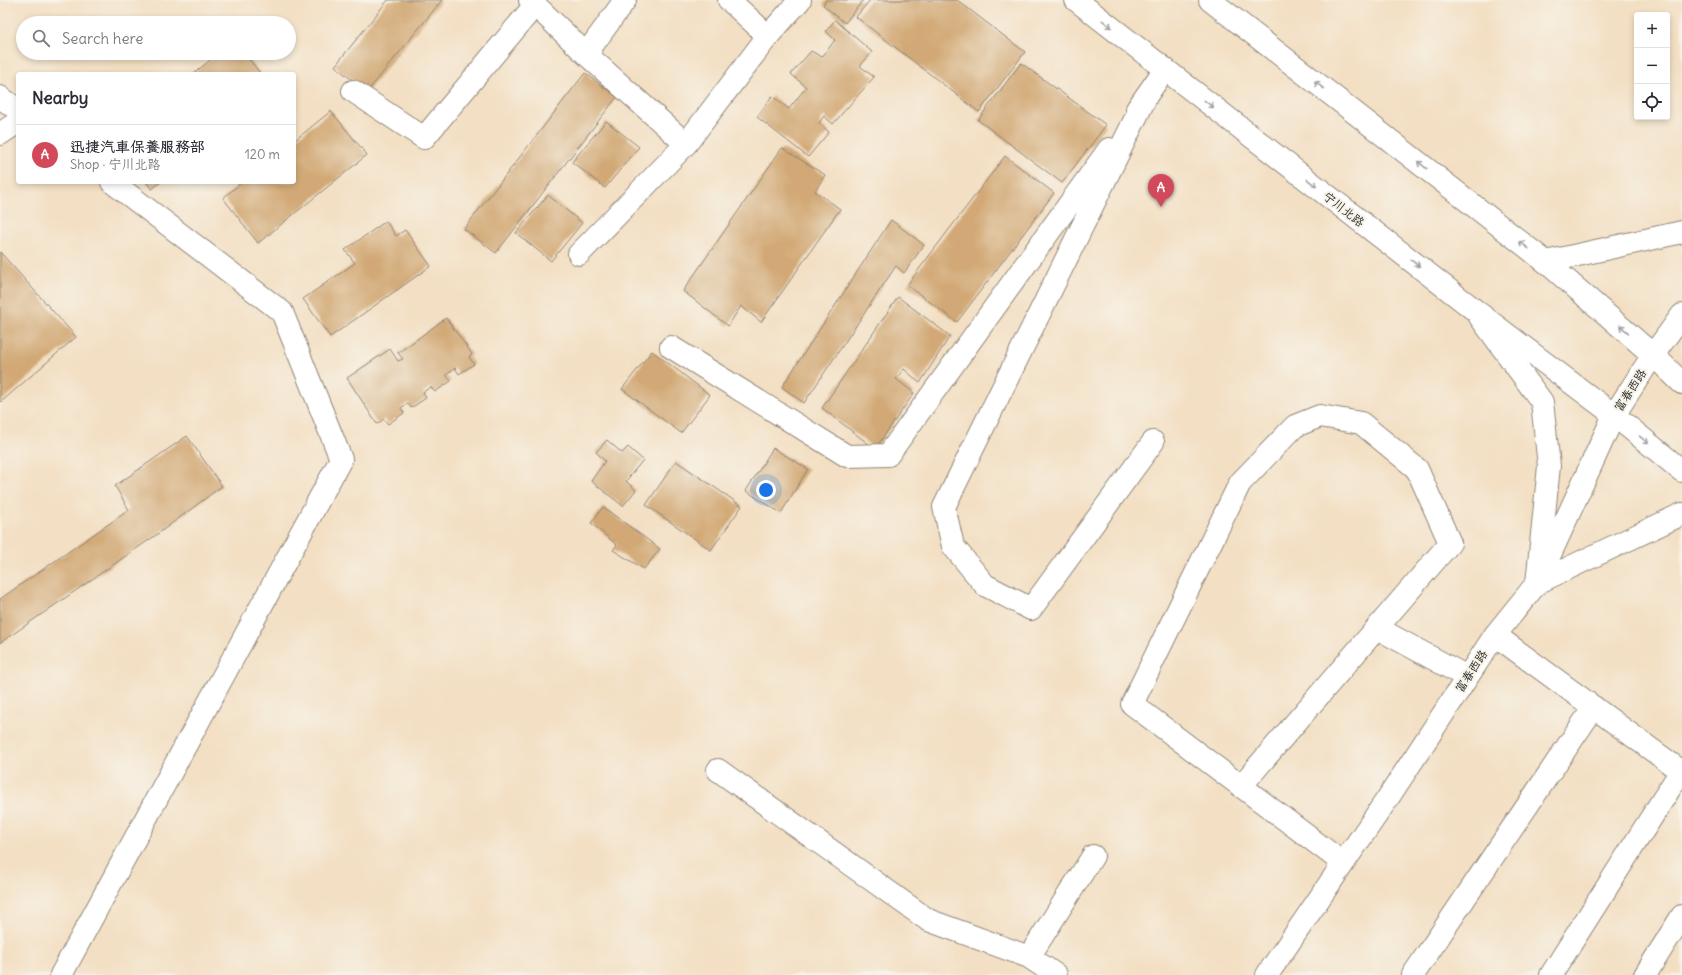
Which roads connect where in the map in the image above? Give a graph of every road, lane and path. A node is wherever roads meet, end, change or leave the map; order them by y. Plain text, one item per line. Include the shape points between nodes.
1 (625, 0) edge
2 (729, 0) edge
3 (800, 0) edge
4 (1076, 0) edge
5 (1210, 0) edge
6 (533, 3) edge
7 (768, 36) junction
8 (586, 54) junction
9 (1165, 69) junction
10 (353, 91) dead end
11 (0, 97) edge
12 (1146, 97) junction
13 (16, 109) edge
14 (16, 123) edge
15 (0, 134) edge
16 (686, 144) junction
17 (115, 184) edge
18 (1682, 232) edge
19 (579, 254) dead end
20 (1546, 262) junction
21 (1476, 311) junction
22 (1682, 315) edge
23 (671, 347) dead end
24 (1653, 355) junction
25 (1682, 383) edge
26 (1614, 415) junction
27 (1153, 442) dead end
28 (1682, 471) edge
29 (1682, 514) edge
30 (1537, 583) junction
31 (1377, 628) junction
32 (1495, 635) junction
33 (1467, 677) junction
34 (1594, 707) junction
35 (718, 770) dead end
36 (1682, 771) edge
37 (1241, 786) junction
38 (1093, 856) dead end
39 (1343, 863) junction
40 (1682, 916) edge
41 (1029, 957) junction
42 (61, 975) edge
43 (1056, 975) edge
44 (1267, 975) edge
45 (1413, 975) edge
46 (1551, 975) edge
47 (1645, 975) edge

1 - 8 street
2 - 7 street
3 - 7 street
4 -> 9 street, 宁川北路
20 -> 5 street
6 - 8 street
6 - 10 street via 424,138
7 - 16 street
8 - 16 street
9 - 12 street
9 -> 21 street, 宁川北路
11 - 13 street
12 - 23 street via 888,455 847,456
12 - 27 street via 944,507 953,546 985,585 1031,609
14 - 15 street
16 - 19 street
17 - 42 street via 282,312 341,458
18 - 20 street
24 -> 20 street
21 - 26 street, 宁川北路
21 - 30 street via 1542,402 1550,466
22 - 24 street, 富春西路
24 - 25 street
24 - 26 street, 富春西路
26 -> 28 street, 宁川北路
26 - 30 street, 富春西路
29 - 30 street
30 - 32 street, 富春西路
31 - 33 street
31 - 37 street
31 - 37 street via 1450,543 1417,469 1361,423 1320,416 1295,426 1240,484 1132,704
32 - 33 street, 富春西路
32 - 34 street
33 - 39 street, 富春西路
34 - 36 street
34 - 45 street
35 - 41 street via 928,920
36 - 46 street
37 - 39 street
38 - 41 street
39 - 44 street, 富春西路
40 - 47 street
41 - 43 street

